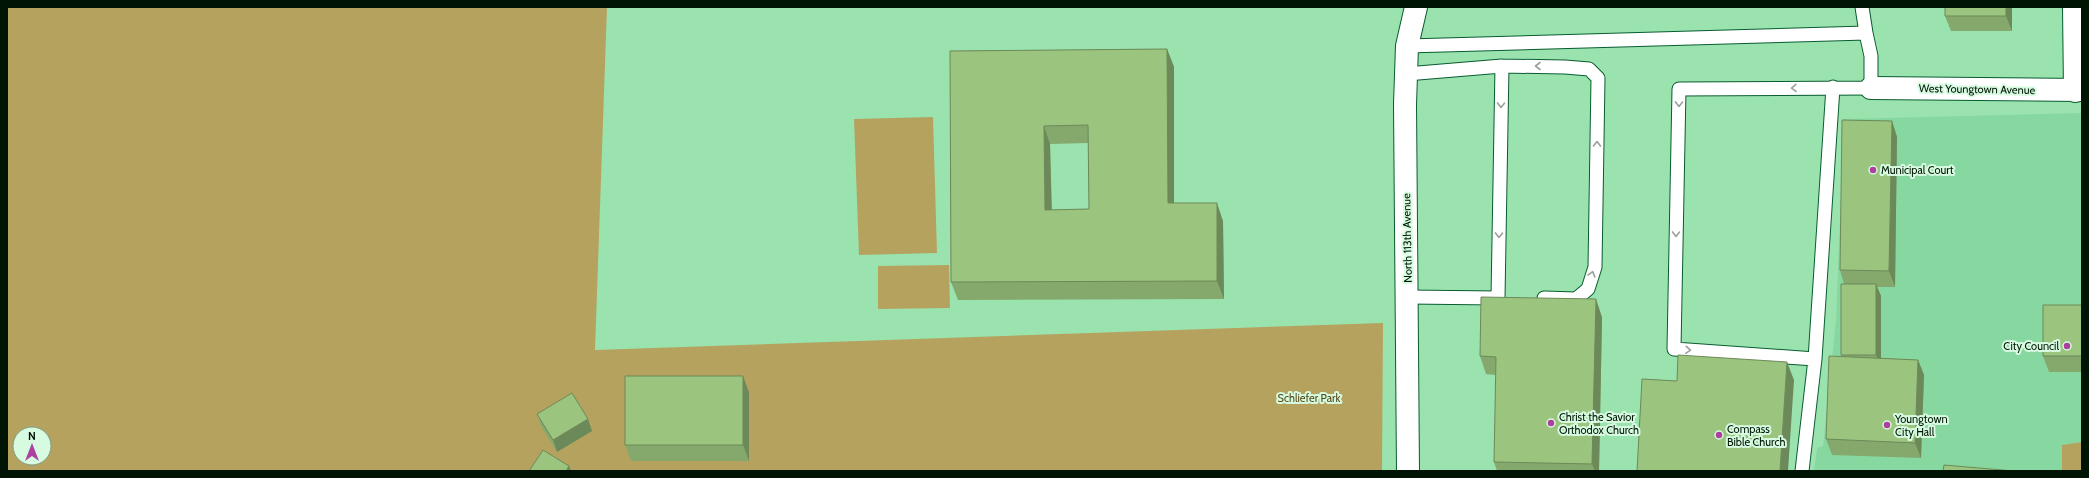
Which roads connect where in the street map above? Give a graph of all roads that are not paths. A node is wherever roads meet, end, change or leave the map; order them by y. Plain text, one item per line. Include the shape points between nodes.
1 (1416, 7) edge
2 (1862, 7) edge
3 (2074, 7) edge
4 (1866, 33) junction
5 (1407, 46) junction
6 (1502, 66) junction
7 (1406, 74) junction
8 (1833, 87) junction
9 (1871, 88) junction
10 (2078, 90) edge
11 (1408, 297) junction
12 (1498, 298) junction
13 (1514, 298) edge
14 (1530, 298) edge
15 (1815, 359) junction
16 (1408, 471) edge
17 (1802, 471) edge

1 - 5 street, North 113th Avenue
2 - 4 lane
3 - 10 street
4 - 5 lane
4 - 9 lane via 1871,56
5 - 7 street, North 113th Avenue
6 - 7 lane
6 -> 12 lane
14 -> 6 lane via 1576,299 1588,289 1595,267 1598,78 1589,69
7 - 11 street, North 113th Avenue
8 - 9 lane
8 - 15 lane
8 -> 15 lane via 1679,89 1674,349
9 - 10 street, West Youngtown Avenue
11 - 12 lane
11 - 16 street, North 113th Avenue
12 - 13 lane
15 - 17 lane

